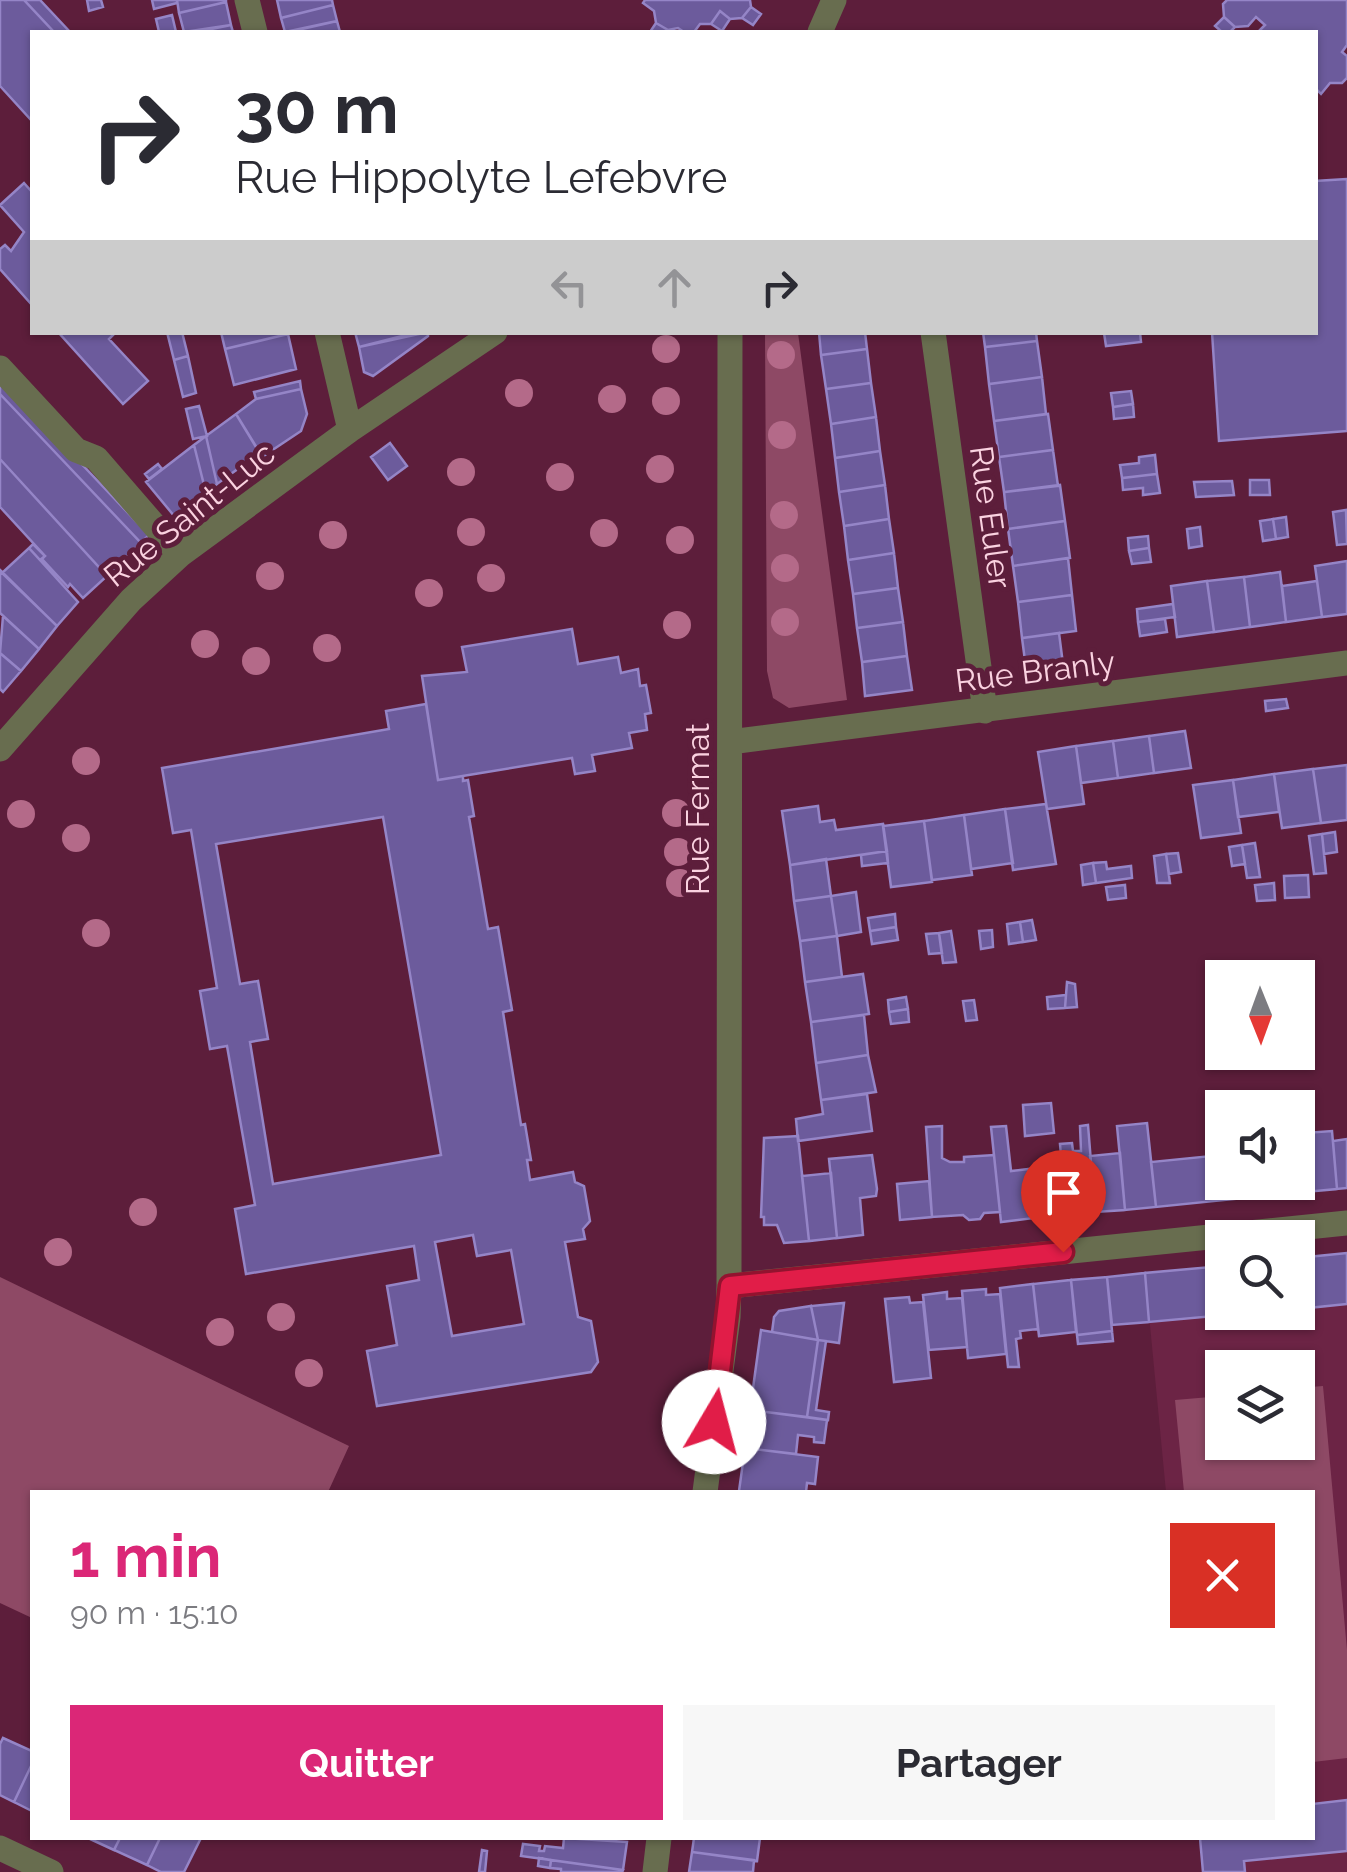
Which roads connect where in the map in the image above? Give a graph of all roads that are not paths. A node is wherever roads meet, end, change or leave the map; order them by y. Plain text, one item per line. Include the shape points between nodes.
1 (247, 0) edge
2 (834, 0) edge
3 (254, 30) edge
4 (821, 30) edge
5 (328, 335) edge
6 (492, 335) edge
7 (730, 335) edge
8 (933, 335) edge
9 (0, 368) edge
10 (350, 430) junction
11 (180, 555) junction
12 (1347, 663) edge
13 (985, 711) junction
14 (730, 742) junction
15 (0, 749) edge
16 (1347, 1223) edge
17 (730, 1286) junction
18 (705, 1490) edge
19 (659, 1840) edge
20 (0, 1848) edge
21 (50, 1872) edge
22 (655, 1872) edge

1 - 3 street
2 - 4 street
5 - 10 street
6 - 10 street, Rue Saint-Luc
7 - 14 street, Rue Fermat
8 - 13 street, Rue Euler
9 - 11 street via 76,450 96,458
10 - 11 street, Rue Saint-Luc
11 - 15 street, Rue Saint-Luc via 131,600
12 - 13 street, Rue Branly
13 - 14 street, Rue Branly
14 - 17 street, Rue Fermat
16 - 17 street
17 - 18 street, Rue Fermat
19 - 22 street
20 - 21 street

